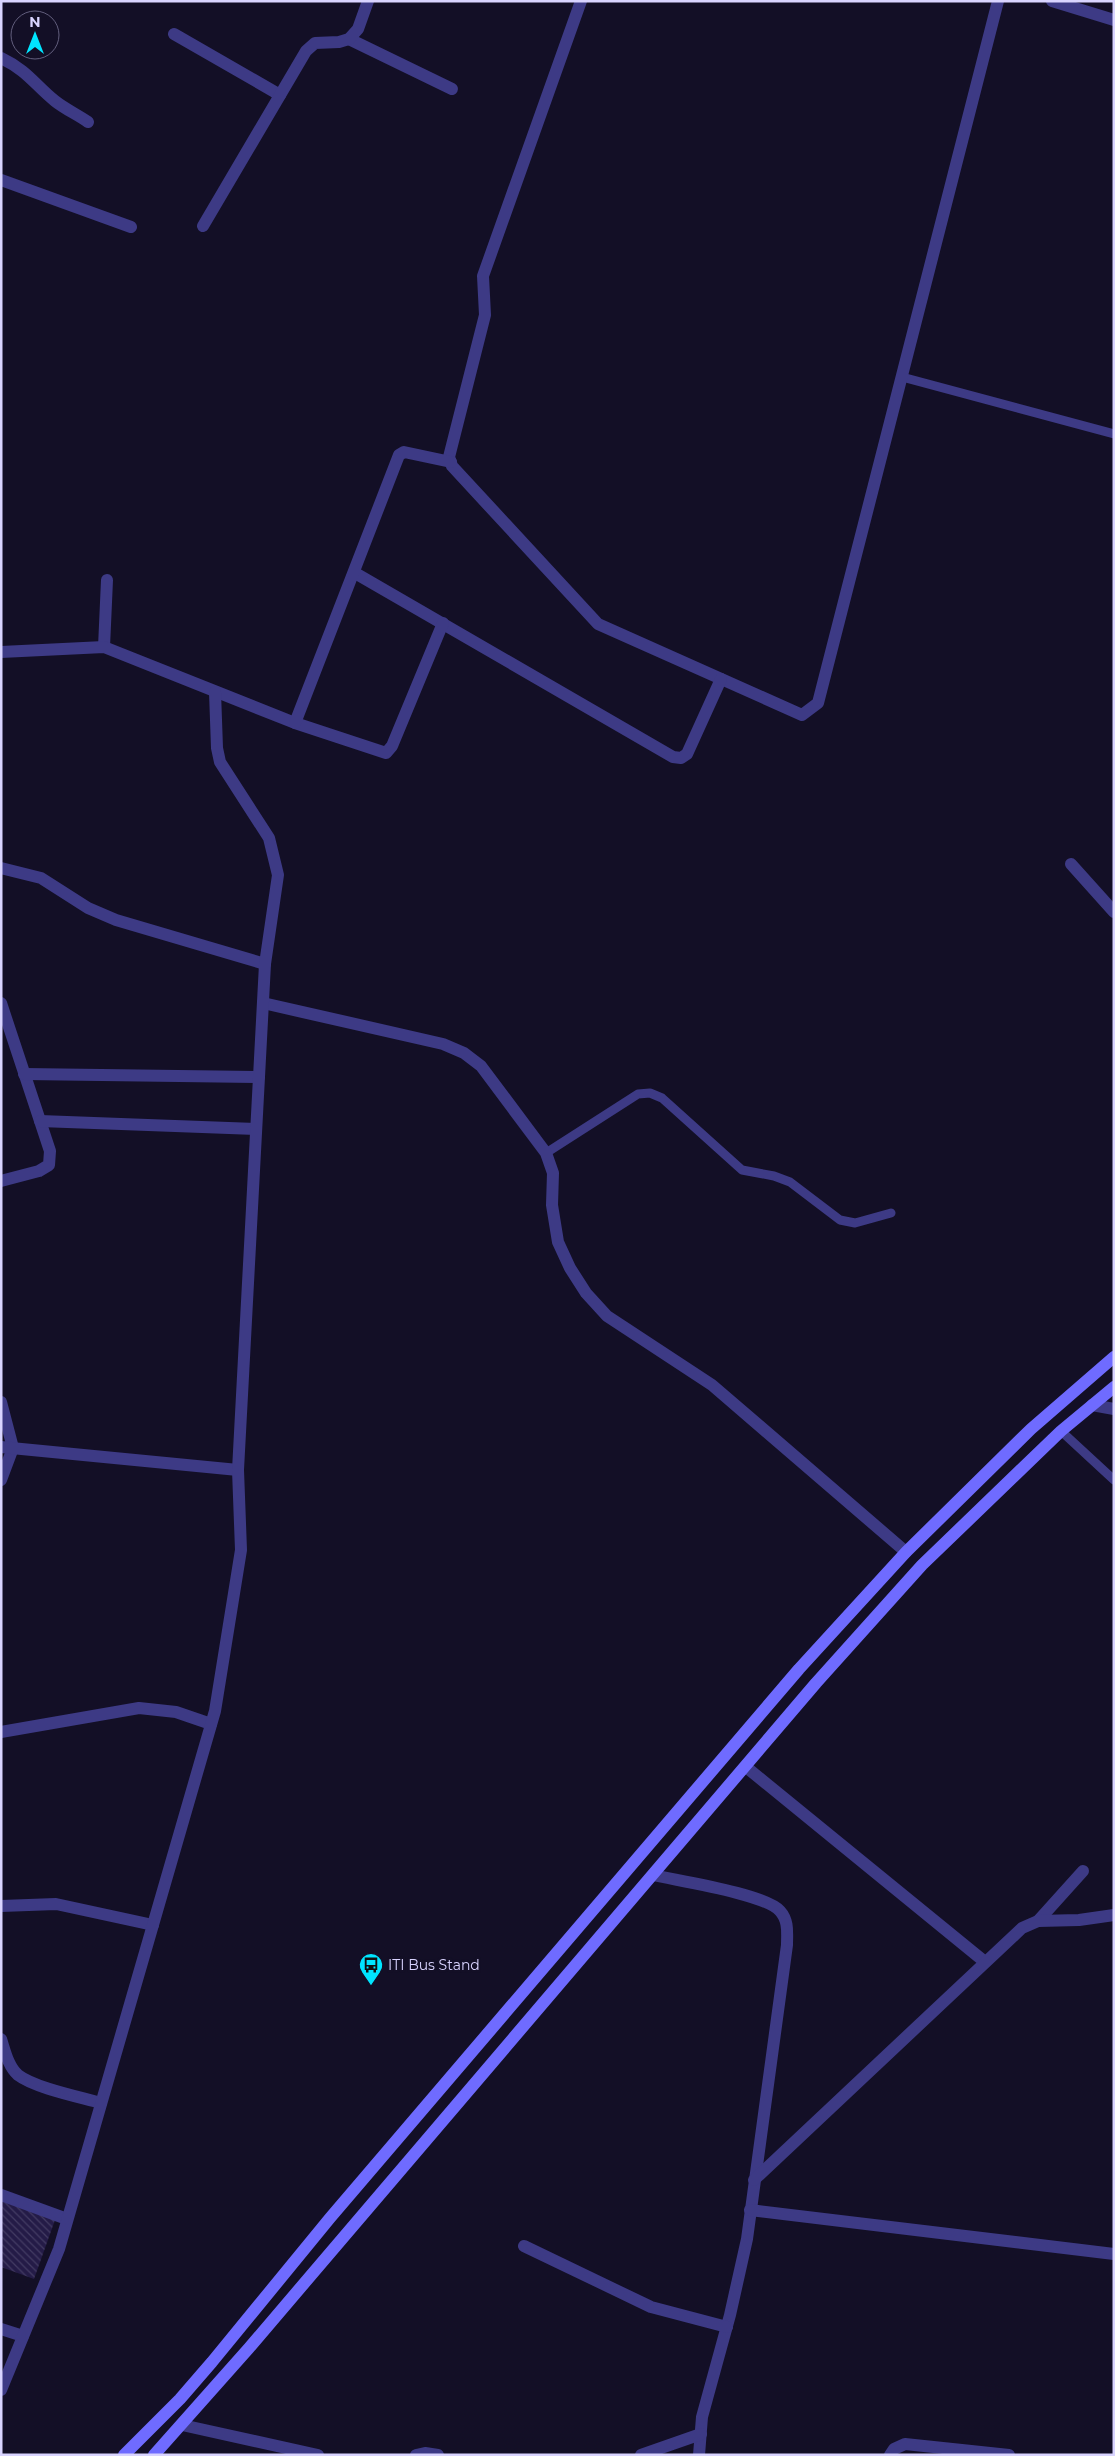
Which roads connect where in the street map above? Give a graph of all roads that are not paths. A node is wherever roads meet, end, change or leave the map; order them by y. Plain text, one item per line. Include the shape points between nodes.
1 (368, 1) edge
2 (581, 1) edge
3 (998, 1) edge
4 (1052, 1) edge
5 (1114, 20) edge
6 (174, 34) dead end
7 (349, 39) junction
8 (1, 58) edge
9 (452, 89) dead end
10 (280, 95) junction
11 (88, 122) dead end
12 (1, 180) edge
13 (203, 226) dead end
14 (131, 227) dead end
15 (902, 377) junction
16 (1114, 434) edge
17 (451, 462) junction
18 (355, 573) junction
19 (107, 580) dead end
20 (443, 623) junction
21 (104, 647) junction
22 (1, 652) edge
23 (721, 679) junction
24 (216, 692) junction
25 (295, 723) junction
26 (1072, 864) dead end
27 (1, 868) edge
28 (1114, 912) edge
29 (265, 964) junction
30 (1, 1002) edge
31 (263, 1003) junction
32 (24, 1074) junction
33 (259, 1077) junction
34 (40, 1121) junction
35 (256, 1129) junction
36 (546, 1152) junction
37 (1, 1181) edge
38 (892, 1213) dead end
39 (1114, 1357) edge
40 (1114, 1387) edge
41 (1, 1402) edge
42 (1092, 1405) junction
43 (1114, 1409) edge
44 (1061, 1431) junction
45 (7, 1448) edge
46 (238, 1470) junction
47 (1, 1480) edge
48 (1114, 1480) edge
49 (906, 1552) junction
50 (211, 1724) junction
51 (1, 1732) edge
52 (746, 1767) junction
53 (1083, 1871) dead end
54 (653, 1875) junction
55 (1, 1906) edge
56 (1114, 1915) edge
57 (1038, 1921) junction
58 (153, 1925) junction
59 (985, 1962) junction
60 (1, 2039) edge
61 (101, 2103) junction
62 (391, 2148) junction
63 (409, 2161) junction
64 (754, 2180) junction
65 (352, 2194) junction
66 (1, 2195) edge
67 (368, 2208) junction
68 (750, 2210) junction
69 (67, 2220) junction
70 (524, 2246) dead end
71 (1114, 2254) edge
72 (727, 2327) junction
73 (1, 2330) edge
74 (23, 2336) junction
75 (1, 2390) edge
76 (182, 2425) junction
77 (701, 2434) junction
78 (124, 2455) edge
79 (154, 2455) edge
80 (318, 2455) edge
81 (416, 2455) edge
82 (438, 2455) edge
83 (641, 2455) edge
84 (699, 2455) edge
85 (890, 2455) edge
86 (1009, 2455) edge

1 - 7 street via 358,29
2 - 17 street via 483,276 485,314 449,457
3 - 15 street
4 - 5 street
6 - 10 street
7 - 9 street
7 - 10 street via 315,43
8 - 11 street via 31,77 55,102
10 - 13 street
12 - 14 street
15 - 16 lane
15 - 23 street via 818,703 802,715
17 - 18 street via 404,452 399,455
17 - 23 street via 598,624
18 - 20 street
18 - 25 street
19 - 21 street
20 - 23 street via 674,757 681,758 687,754
20 - 25 street via 392,746 386,753
21 - 22 street
21 - 24 street
24 - 25 street
24 - 29 street via 220,762 269,838 276,859 278,875
26 - 28 street
27 - 29 street via 41,878 88,908 116,920
29 - 31 street
30 - 32 street
31 - 33 street
31 - 36 street via 443,1044 464,1053 480,1066
32 - 33 street
32 - 34 street
33 - 35 street
34 - 35 street
34 - 37 street via 50,1151 49,1165 39,1171
35 - 46 street
36 - 38 lane via 638,1094 650,1093 662,1098 742,1170 790,1182 840,1220 855,1223
36 - 49 street via 553,1173 552,1205 558,1242 586,1293 607,1316 712,1385
39 - 49 street via 1032,1429
40 - 42 street
41 - 45 street
42 - 43 street
42 - 44 street
44 - 48 lane
44 - 52 street via 922,1565
45 - 46 street
45 - 47 street
46 - 50 street via 242,1550
49 - 62 street via 792,1676
50 - 51 street via 176,1712 139,1708
50 - 58 street
52 - 54 street
52 - 59 street
53 - 57 street
54 - 63 street
54 - 64 street via 764,1901 780,1911 787,1925
55 - 58 street via 56,1904
56 - 57 street
57 - 59 street via 1022,1928
58 - 61 street
59 - 64 street
60 - 61 street via 9,2063 18,2074 34,2083
61 - 69 street
62 - 63 street
62 - 65 street
63 - 67 street
64 - 68 street
65 - 67 street
65 - 78 street via 206,2369
66 - 69 street
67 - 76 street
68 - 71 street
68 - 72 street via 747,2239
69 - 74 street via 59,2249
70 - 72 street via 651,2307
72 - 77 street via 702,2417
73 - 74 street
74 - 75 street
76 - 79 street
76 - 80 street
77 - 83 street
77 - 84 street
81 - 82 street
85 - 86 street via 905,2444

